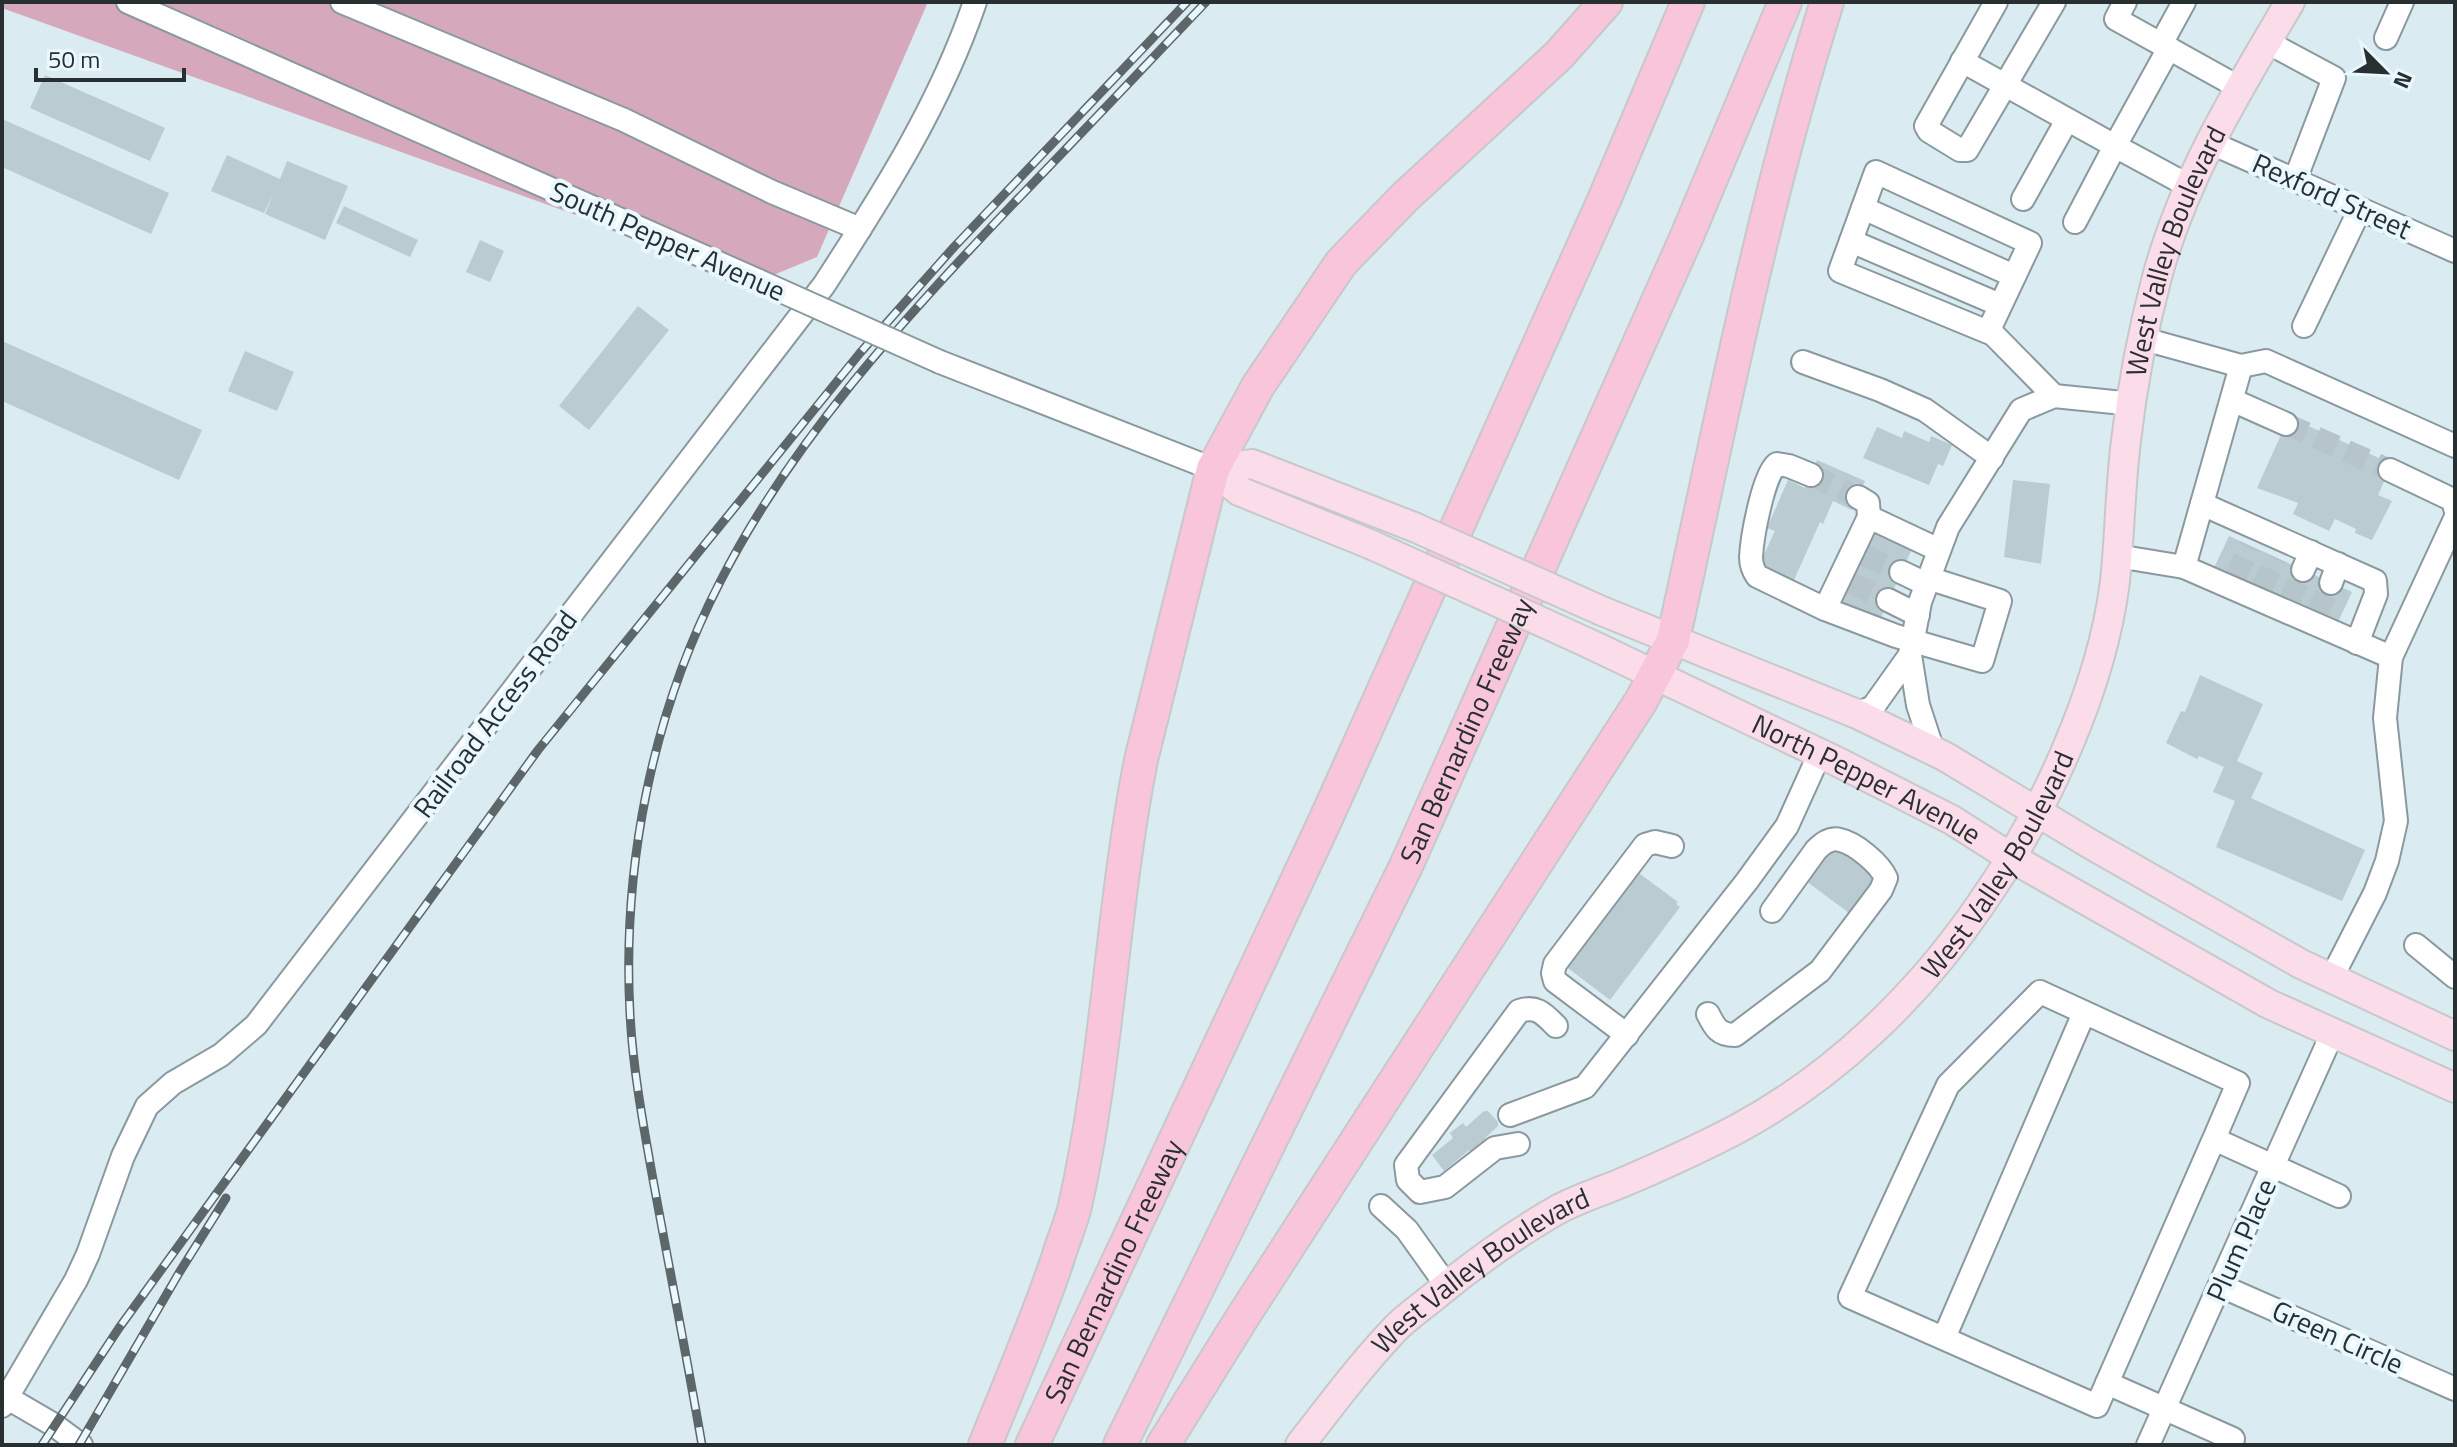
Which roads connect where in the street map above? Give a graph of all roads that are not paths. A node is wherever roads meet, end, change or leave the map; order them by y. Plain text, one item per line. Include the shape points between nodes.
1 (128, 2) edge
2 (342, 2) edge
3 (975, 2) edge
4 (1606, 2) edge
5 (1688, 2) edge
6 (1785, 2) edge
7 (1827, 2) edge
8 (1996, 2) edge
9 (2054, 2) edge
10 (2125, 2) edge
11 (2184, 2) edge
12 (2290, 2) edge
13 (2402, 2) edge
14 (2386, 38) dead end
15 (2267, 42) junction
16 (2165, 46) junction
17 (1962, 61) junction
18 (2005, 86) junction
19 (2240, 88) junction
20 (2067, 120) junction
21 (2209, 142) junction
22 (2115, 146) junction
23 (2295, 180) junction
24 (2189, 186) junction
25 (2023, 199) dead end
26 (1863, 208) junction
27 (2360, 209) junction
28 (2075, 222) dead end
29 (860, 229) junction
30 (1851, 241) junction
31 (2455, 251) edge
32 (2014, 276) junction
33 (2000, 305) junction
34 (2304, 326) dead end
35 (1988, 332) junction
36 (2144, 339) junction
37 (1803, 362) dead end
38 (2241, 366) junction
39 (2054, 396) junction
40 (2232, 400) junction
41 (2133, 404) junction
42 (2286, 424) tunnel mouth
43 (2455, 446) edge
44 (1992, 458) junction
45 (1213, 469) junction
46 (2390, 470) tunnel mouth
47 (1811, 475) tunnel mouth
48 (2202, 504) junction
49 (2455, 508) edge
50 (2455, 519) edge
51 (1939, 550) junction
52 (2117, 556) junction
53 (1498, 564) joint
54 (2184, 567) junction
55 (1901, 572) tunnel mouth
56 (1927, 581) junction
57 (1485, 595) joint
58 (1888, 600) tunnel mouth
59 (1825, 609) junction
60 (1918, 615) junction
61 (1673, 640) junction
62 (2357, 643) junction
63 (1911, 648) junction
64 (2391, 657) junction
65 (1655, 677) junction
66 (1857, 714) junction
67 (1933, 751) junction
68 (1820, 753) junction
69 (2037, 813) junction
70 (1672, 846) dead end
71 (2010, 857) junction
72 (1772, 911) dead end
73 (2416, 945) dead end
74 (2455, 977) edge
75 (2331, 979) junction
76 (2084, 1013) junction
77 (1708, 1014) dead end
78 (1556, 1026) dead end
79 (2332, 1034) junction
80 (1627, 1035) junction
81 (2455, 1036) edge
82 (2449, 1080) edge
83 (1510, 1115) dead end
84 (2214, 1139) junction
85 (1518, 1144) dead end
86 (2274, 1166) junction
87 (2339, 1196) dead end
88 (1381, 1206) dead end
89 (1447, 1286) junction
90 (2221, 1286) junction
91 (1944, 1338) junction
92 (2107, 1383) junction
93 (2455, 1389) edge
94 (4, 1402) edge
95 (2165, 1408) junction
96 (2233, 1439) dead end
97 (81, 1445) edge
98 (985, 1445) edge
99 (1032, 1445) edge
100 (1120, 1445) edge
101 (1163, 1445) edge
102 (1300, 1445) edge
103 (2148, 1445) edge

1 - 45 street, South Pepper Avenue, bridge via 940,362
2 - 29 street via 624,120
3 - 29 street, Railroad Access Road via 924,121
4 - 45 highway via 1559,55 1341,263 1240,415
5 - 99 highway, San Bernardino Freeway via 1598,215 1324,823
6 - 100 highway, San Bernardino Freeway via 1681,251 1406,866
7 - 61 highway via 1770,202
8 - 17 street
9 - 18 street
10 - 16 street via 2116,19
11 - 16 street
12 - 15 main road, West Valley Boulevard
13 - 14 street
15 - 19 main road, West Valley Boulevard
15 - 23 street via 2334,78
16 - 19 street
16 - 22 street
17 - 18 street
17 - 18 street via 1926,126 1960,150 1967,150
18 - 20 street
19 - 21 main road, West Valley Boulevard
20 - 22 street
20 - 25 street
21 - 23 street, Rexford Street
21 - 24 main road, West Valley Boulevard
22 - 24 street
22 - 28 street
23 - 27 street, Rexford Street
24 - 36 main road, West Valley Boulevard via 2157,276
26 - 30 street
26 - 32 street
26 - 32 street via 1876,172 2030,243
27 - 31 street, Rexford Street
27 - 34 street
29 - 94 street, Railroad Access Road via 814,297 256,1025 147,1106 76,1280
30 - 33 street
30 - 35 street via 1840,271
32 - 33 street
33 - 35 street
35 - 39 street
36 - 38 street
36 - 41 main road, West Valley Boulevard
37 - 44 street via 1925,410
38 - 40 street
38 - 43 street via 2266,361
39 - 41 street
39 - 44 street via 2021,410
40 - 42 street
40 - 48 street
41 - 52 main road, West Valley Boulevard
44 - 51 street
45 - 53 main road, South Pepper Avenue, bridge via 1252,464
45 - 57 main road, South Pepper Avenue, bridge via 1239,491
45 - 98 highway via 1131,808 1094,1107 1074,1209
46 - 49 street via 2440,492 2453,500
47 - 59 street via 1789,466 1772,468 1750,559 1757,576
48 - 54 street
48 - 62 street via 2280,549 2334,573 2375,581 2376,594
50 - 64 street
51 - 56 street
51 - 59 street via 1864,507 1858,552
52 - 54 street
52 - 69 main road, West Valley Boulevard via 2089,689
53 - 61 main road, North Pepper Avenue, bridge
54 - 62 street via 2259,594
55 - 56 street
56 - 60 street
56 - 63 street via 2000,601 1982,661
57 - 65 main road, North Pepper Avenue, bridge
58 - 60 street
59 - 63 street
60 - 63 street
61 - 65 highway
61 - 66 main road, North Pepper Avenue
62 - 64 street
63 - 66 street via 1873,707
63 - 67 street via 1918,705
64 - 75 street via 2385,718 2396,821 2375,893
65 - 68 main road, North Pepper Avenue
65 - 101 highway
66 - 67 main road, North Pepper Avenue
67 - 69 main road, North Pepper Avenue
68 - 71 main road, North Pepper Avenue via 1952,820
68 - 80 street via 1787,826
69 - 71 main road, West Valley Boulevard
69 - 75 main road, North Pepper Avenue
70 - 80 street via 1645,845 1555,964 1555,981
71 - 79 main road, North Pepper Avenue via 2269,1004
71 - 89 main road, West Valley Boulevard via 1950,947 1879,1025 1804,1089 1739,1128 1559,1209
72 - 77 street via 1816,850 1832,839 1873,860 1886,878 1829,960 1808,980 1735,1035 1715,1029
73 - 74 street
75 - 81 main road, North Pepper Avenue
76 - 84 street via 2238,1083
76 - 91 street
76 - 91 street via 2040,992 1948,1085 1850,1297
78 - 85 street via 1542,1012 1519,1011 1406,1165 1408,1180 1420,1192 1445,1187 1495,1148
79 - 82 main road, North Pepper Avenue
79 - 86 street, Plum Place
80 - 83 street via 1585,1087
84 - 86 street
84 - 92 street
86 - 87 street
86 - 90 street, Plum Place
88 - 89 street via 1407,1230
89 - 102 main road, West Valley Boulevard via 1396,1327
90 - 93 street, Green Circle
90 - 95 street, Plum Place
91 - 92 street via 2097,1406
92 - 95 street
94 - 97 street via 54,1425
95 - 96 street
95 - 103 street, Plum Place

